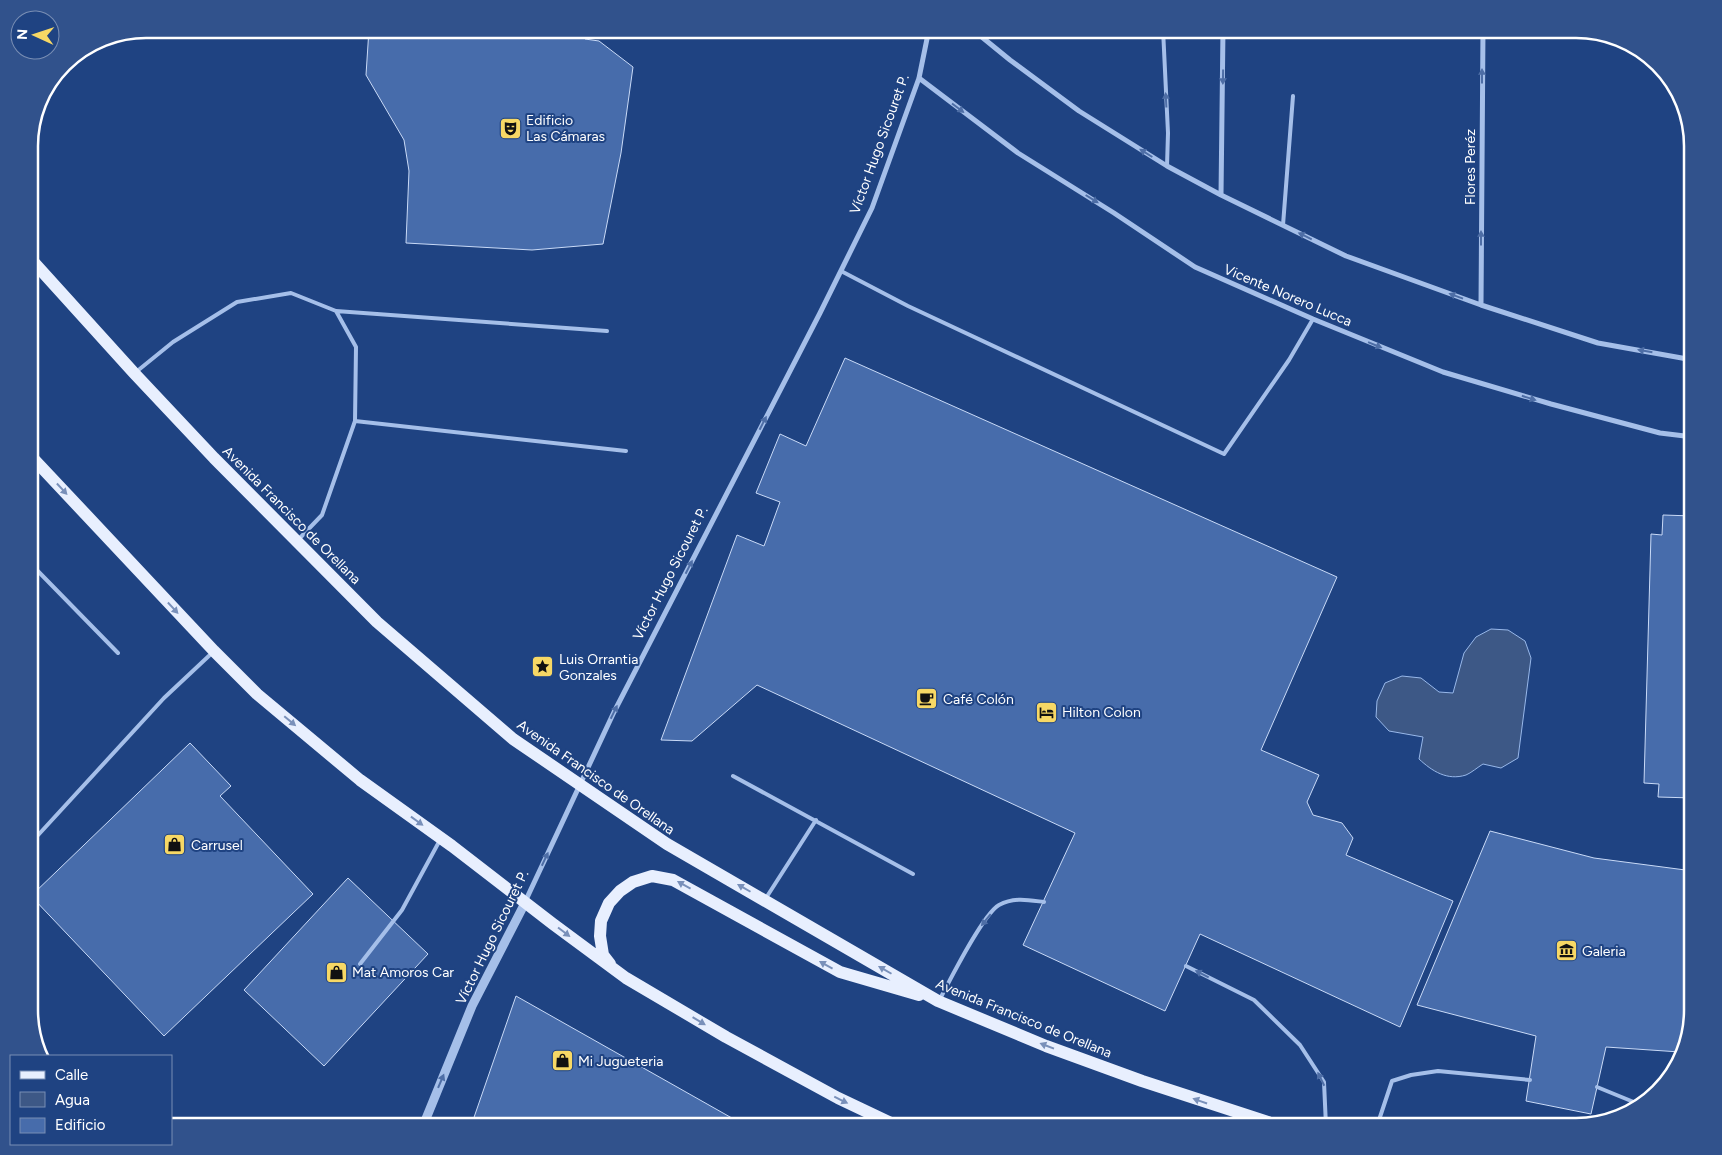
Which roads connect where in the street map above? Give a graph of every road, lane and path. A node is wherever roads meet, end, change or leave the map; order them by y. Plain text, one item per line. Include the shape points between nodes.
1 (926, 38) edge
2 (983, 38) edge
3 (1163, 38) edge
4 (1223, 38) edge
5 (1482, 38) edge
6 (919, 78) junction
7 (1293, 96) dead end
8 (1167, 166) junction
9 (1221, 195) junction
10 (1283, 225) junction
11 (38, 267) edge
12 (841, 271) junction
13 (1481, 305) junction
14 (336, 311) junction
15 (1313, 319) junction
16 (607, 331) dead end
17 (1684, 358) edge
18 (134, 374) junction
19 (355, 421) junction
20 (1684, 436) edge
21 (626, 451) dead end
22 (38, 464) edge
23 (297, 541) junction
24 (38, 571) edge
25 (214, 651) junction
26 (118, 653) dead end
27 (734, 776) dead end
28 (580, 784) junction
29 (816, 820) junction
30 (38, 835) edge
31 (441, 838) junction
32 (913, 874) dead end
33 (765, 900) junction
34 (1044, 902) dead end
35 (525, 903) junction
36 (360, 964) dead end
37 (1186, 966) dead end
38 (613, 969) junction
39 (938, 1001) junction
40 (1530, 1080) dead end
41 (1596, 1087) dead end
42 (1632, 1102) edge
43 (426, 1118) edge
44 (880, 1118) edge
45 (1256, 1118) edge
46 (1326, 1118) edge
47 (1380, 1118) edge

1 - 6 street, Víctor Hugo Sicouret P.
8 -> 2 street via 1079,111
8 -> 3 lane
4 -> 9 street
13 -> 5 street, Flores Peréz
6 - 12 street, Víctor Hugo Sicouret P. via 872,208
6 -> 15 street, Vicente Norero Lucca via 1018,153 1195,267
7 - 10 lane
8 - 9 street
9 - 10 street
13 -> 10 street via 1346,256
11 - 18 main road, Avenida Francisco de Orellana
12 - 15 lane via 908,306 1224,454 1289,360
28 -> 12 street, Víctor Hugo Sicouret P.
17 -> 13 street via 1598,343
14 - 16 lane
14 - 18 lane via 291,293 237,302 173,342
14 - 19 lane via 356,347
15 -> 20 street, Vicente Norero Lucca via 1443,372 1660,433
18 - 23 main road, Avenida Francisco de Orellana
19 - 21 lane
19 - 23 lane via 322,515
22 -> 25 main road
23 - 28 main road, Avenida Francisco de Orellana via 377,622 513,739
24 - 26 lane
25 - 30 lane via 164,698
25 -> 31 main road via 257,694 360,780
27 - 29 lane
33 -> 28 main road, Avenida Francisco de Orellana via 667,844
35 -> 28 street, Víctor Hugo Sicouret P.
29 - 32 lane
29 - 33 lane
31 - 35 main road
31 - 36 lane via 402,910
39 -> 33 main road, Avenida Francisco de Orellana
34 -> 39 lane via 1020,898 998,906 981,925
35 -> 38 main road
43 -> 35 street, Víctor Hugo Sicouret P. via 472,1006
46 -> 37 lane via 1324,1082 1300,1045 1254,1000
39 -> 38 main road via 840,972 673,880 652,876 633,882 620,891 609,903 601,921 603,955
38 -> 44 main road via 726,1037
45 -> 39 main road, Avenida Francisco de Orellana via 1046,1046
40 - 47 lane via 1438,1071 1411,1075 1392,1081
41 - 42 lane

